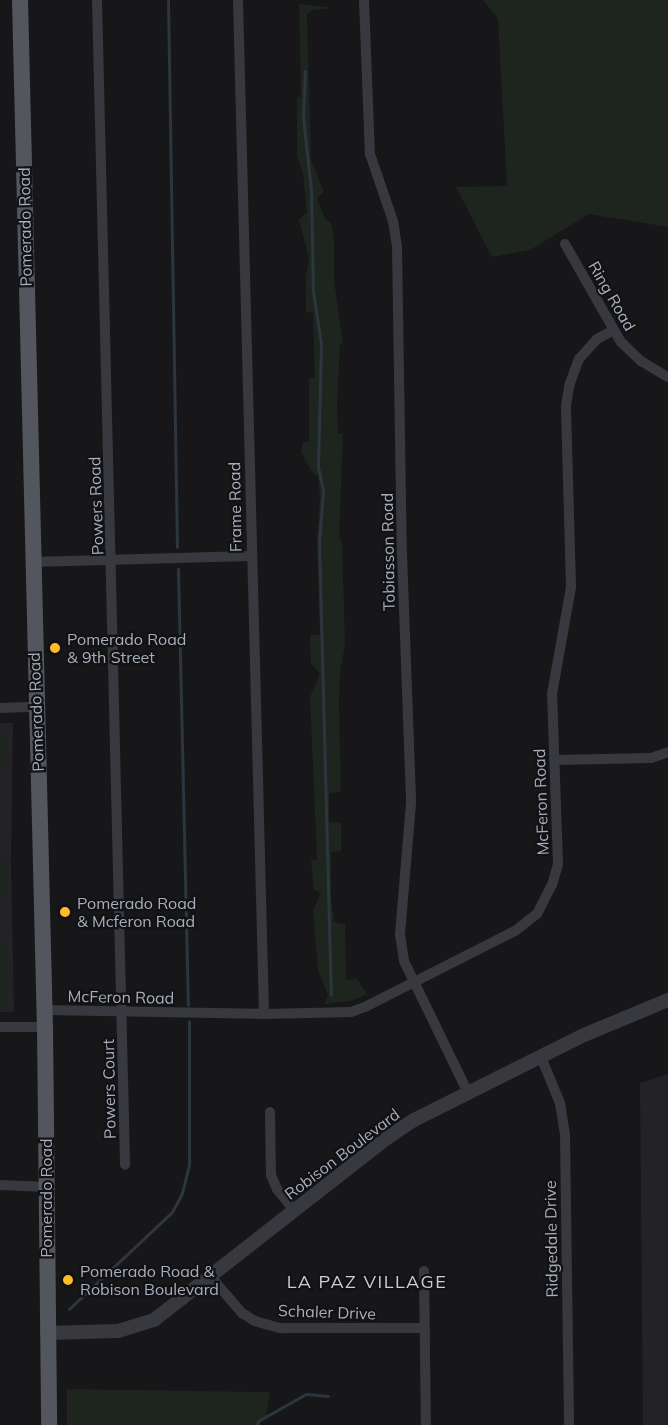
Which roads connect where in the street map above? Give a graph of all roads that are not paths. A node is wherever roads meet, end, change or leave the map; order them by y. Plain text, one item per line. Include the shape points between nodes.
1 (20, 0) edge
2 (97, 0) edge
3 (237, 0) edge
4 (364, 0) edge
5 (565, 244) dead end
6 (612, 331) junction
7 (668, 377) edge
8 (251, 556) junction
9 (112, 560) junction
10 (32, 562) junction
11 (35, 707) junction
12 (0, 708) edge
13 (668, 752) edge
14 (554, 760) junction
15 (413, 982) junction
16 (668, 1000) edge
17 (123, 1012) junction
18 (264, 1014) junction
19 (44, 1019) junction
20 (0, 1027) edge
21 (541, 1057) junction
22 (468, 1093) junction
23 (270, 1112) dead end
24 (125, 1164) dead end
25 (0, 1185) edge
26 (46, 1187) junction
27 (295, 1211) junction
28 (424, 1271) dead end
29 (212, 1277) junction
30 (425, 1329) junction
31 (47, 1333) junction
32 (49, 1425) edge
33 (426, 1425) edge
34 (569, 1425) edge

1 - 10 main road, Pomerado Road
2 - 9 street, Powers Road
3 - 8 street, Frame Road
4 - 15 street, Tobiasson Road via 370,154 393,221 397,246 411,803 400,935 404,962
5 - 6 street, Ring Road
6 - 7 street, Ring Road via 640,361
6 - 14 street, McFeron Road via 597,339 579,359 566,406 571,587 552,683
8 - 9 street
8 - 18 street, Frame Road
9 - 10 street
9 - 17 street, Powers Road
10 - 11 main road, Pomerado Road
11 - 12 street
11 - 19 main road, Pomerado Road
13 - 14 street via 651,758
14 - 15 street, McFeron Road via 558,864 537,914 515,931
15 - 18 street, McFeron Road via 351,1011
15 - 22 street, Tobiasson Road
16 - 21 street, Robison Boulevard
17 - 18 street, McFeron Road
17 - 19 street, McFeron Road
17 - 24 street, Powers Court
19 - 20 street, McFeron Road
19 - 26 main road, Pomerado Road
21 - 22 street, Robison Boulevard
21 - 34 street, Ridgedale Drive via 560,1103 565,1134
22 - 27 street, Robison Boulevard via 387,1138
23 - 27 street via 271,1174 277,1189
25 - 26 street
26 - 31 main road, Pomerado Road
27 - 29 street, Robison Boulevard
28 - 30 street
29 - 30 street, Schaler Drive via 242,1313 280,1328
29 - 31 street, Robison Boulevard via 154,1320 138,1327
30 - 33 street
31 - 32 main road, Pomerado Road

